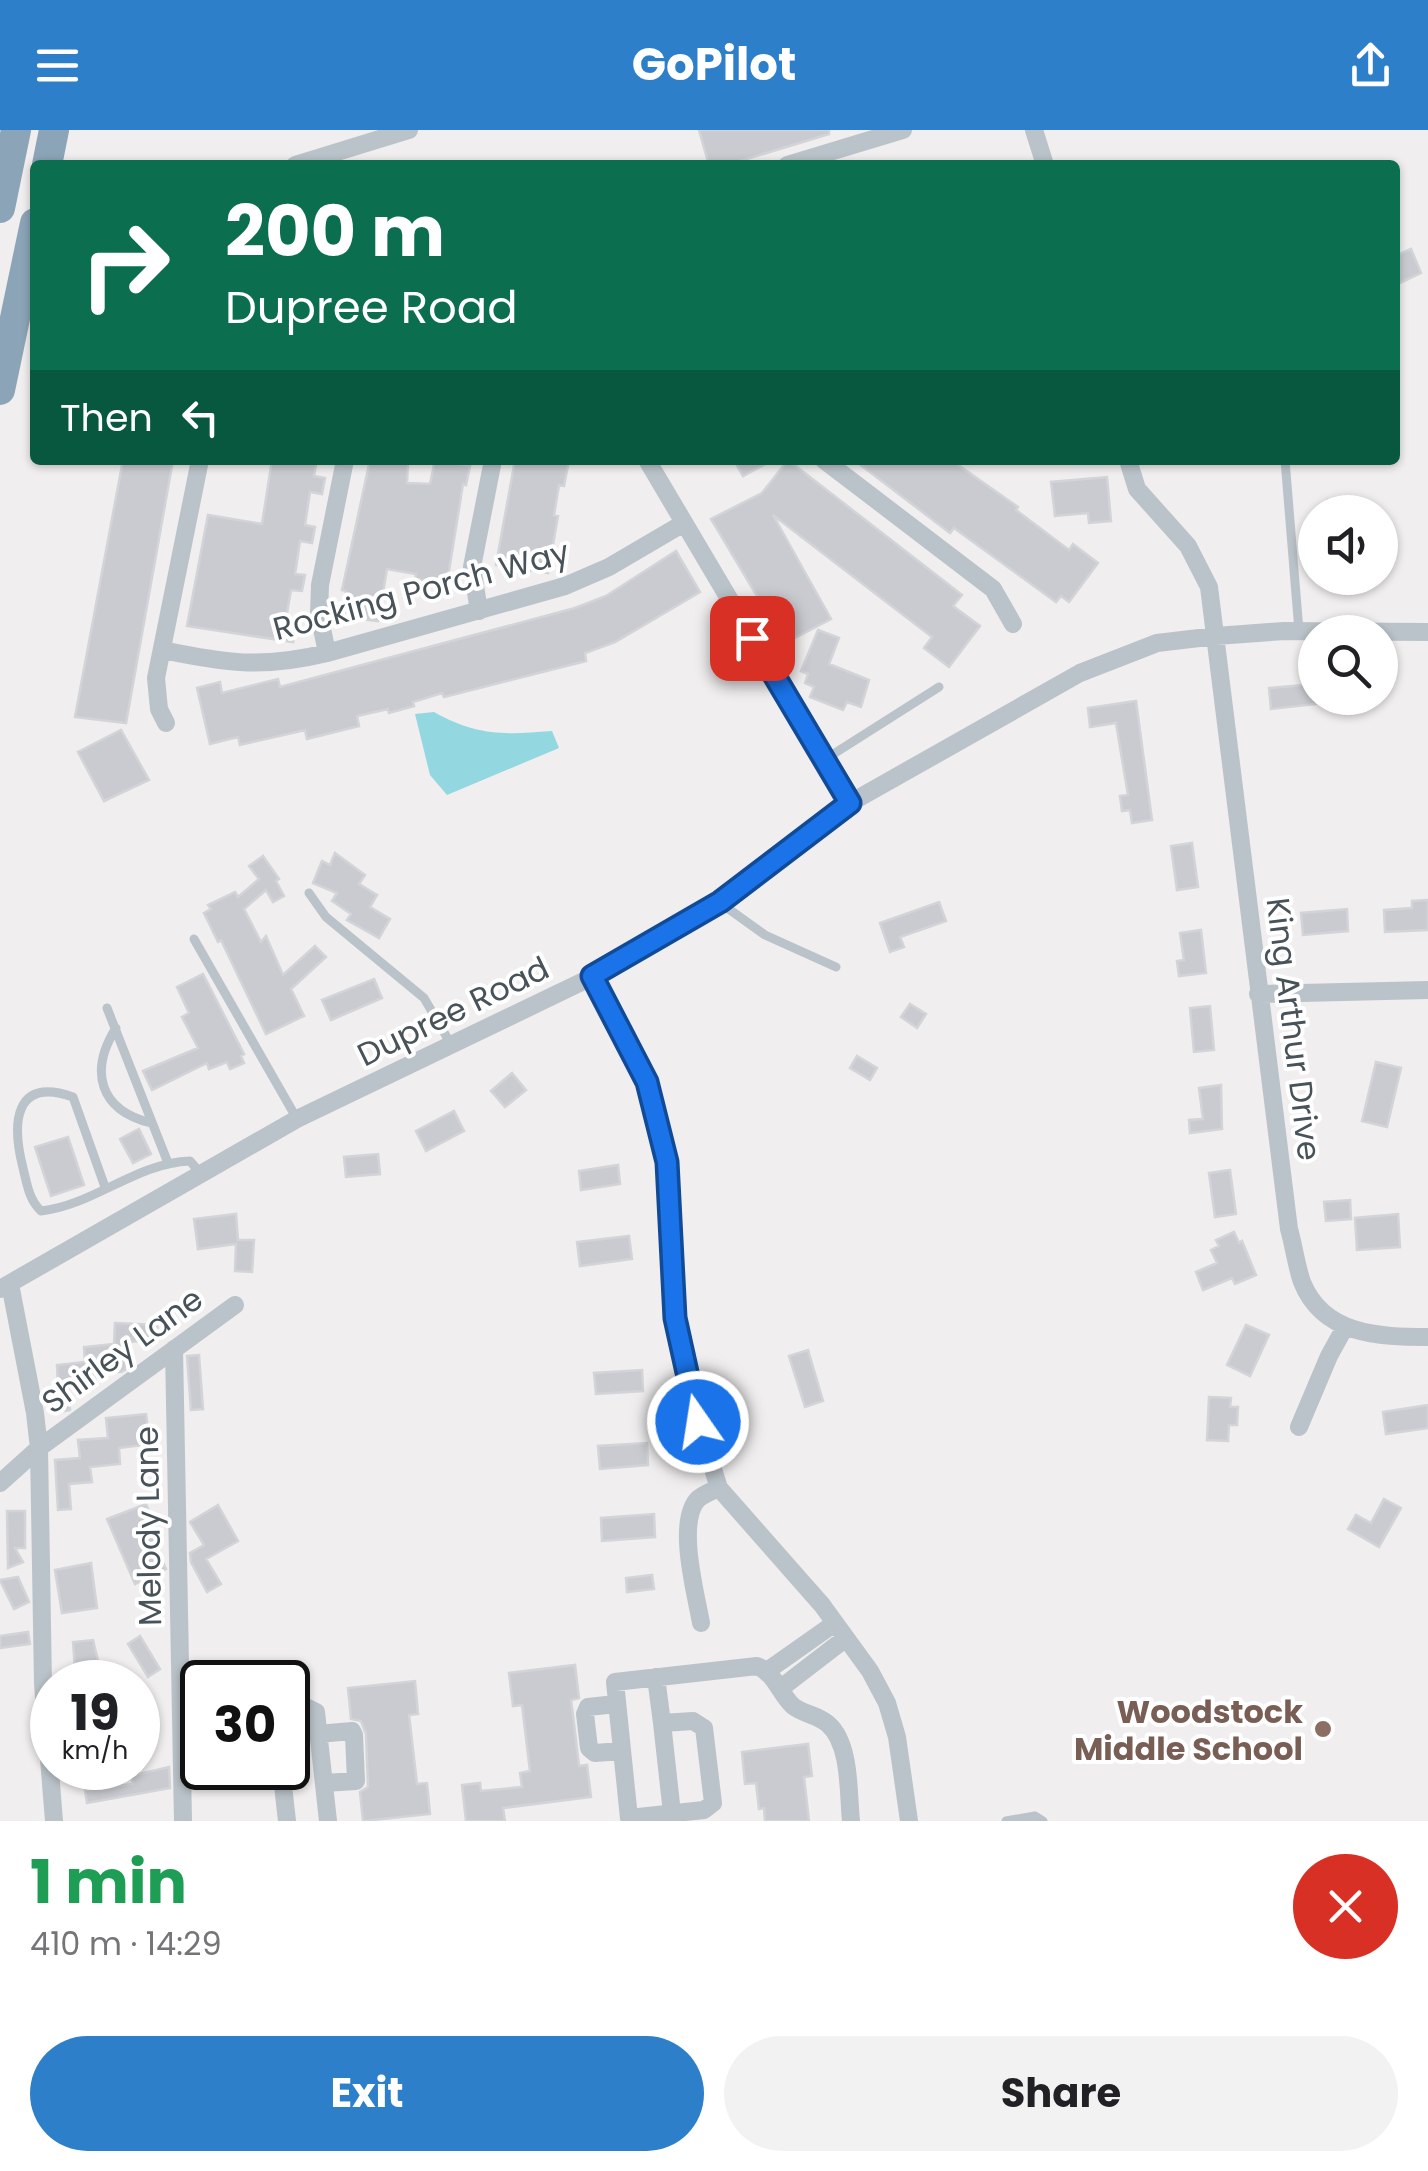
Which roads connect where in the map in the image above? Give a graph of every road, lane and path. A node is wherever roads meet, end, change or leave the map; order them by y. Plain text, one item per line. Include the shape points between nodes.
1 (16, 130) edge
2 (54, 130) edge
3 (409, 130) edge
4 (903, 130) edge
5 (1034, 130) edge
6 (845, 157) edge
7 (48, 160) edge
8 (311, 160) edge
9 (1043, 160) edge
10 (0, 208) edge
11 (30, 247) edge
12 (0, 390) edge
13 (199, 465) edge
14 (344, 465) edge
15 (491, 465) edge
16 (650, 465) edge
17 (831, 465) edge
18 (1129, 465) edge
19 (1285, 465) edge
20 (684, 523) junction
21 (479, 610) junction
22 (1299, 615) edge
23 (1013, 624) dead end
24 (1298, 631) edge
25 (1398, 632) edge
26 (1428, 632) edge
27 (1216, 636) junction
28 (162, 650) junction
29 (327, 653) junction
30 (938, 686) dead end
31 (166, 723) dead end
32 (824, 760) junction
33 (850, 803) junction
34 (309, 893) dead end
35 (720, 902) junction
36 (194, 939) dead end
37 (836, 967) dead end
38 (592, 976) junction
39 (1428, 990) edge
40 (1258, 994) junction
41 (107, 1008) dead end
42 (116, 1028) junction
43 (452, 1046) junction
44 (297, 1119) junction
45 (151, 1123) junction
46 (168, 1164) junction
47 (201, 1174) junction
48 (105, 1187) junction
49 (5, 1286) edge
50 (235, 1305) dead end
51 (1345, 1327) junction
52 (1428, 1338) edge
53 (174, 1349) junction
54 (1300, 1426) dead end
55 (39, 1448) junction
56 (0, 1483) edge
57 (719, 1488) junction
58 (701, 1623) dead end
59 (841, 1631) junction
60 (767, 1670) junction
61 (656, 1678) junction
62 (781, 1688) junction
63 (616, 1704) junction
64 (310, 1709) edge
65 (662, 1723) junction
66 (318, 1734) junction
67 (621, 1752) junction
68 (324, 1784) junction
69 (284, 1790) edge
70 (672, 1813) junction
71 (622, 1819) edge
72 (54, 1821) edge
73 (183, 1821) edge
74 (288, 1821) edge
75 (328, 1821) edge
76 (851, 1821) edge
77 (909, 1821) edge
78 (1006, 1821) edge
79 (1043, 1821) edge

1 - 10 highway
2 - 7 highway
3 - 8 street
4 - 6 street
5 - 9 street
11 - 12 highway
13 - 28 street
14 - 29 street via 320,585
15 - 21 street via 472,566
16 - 20 street
17 - 23 street via 994,589
18 - 27 street, King Arthur Drive via 1136,489 1188,546 1210,587
19 - 22 lane
20 - 21 street, Rocking Porch Way via 588,578
20 - 32 street
21 - 29 street, Rocking Porch Way
24 - 27 street, Dupree Road
25 - 26 street, Dupree Road
27 - 33 street, Dupree Road via 1157,643 1080,673
27 - 40 street, King Arthur Drive
28 - 29 street, Rocking Porch Way via 240,664
28 - 31 street via 156,693
30 - 32 lane
32 - 33 street
33 - 35 street, Dupree Road
34 - 43 lane via 326,917 424,998
35 - 37 lane via 765,935
35 - 38 street, Dupree Road
36 - 44 lane
38 - 43 street, Dupree Road
38 - 57 street via 647,1082 667,1162 675,1318
39 - 40 street
40 - 51 street, King Arthur Drive via 1303,1284 1320,1311
41 - 42 lane
42 - 45 lane
42 - 45 lane via 99,1067 104,1091 134,1119
43 - 44 street, Dupree Road
44 - 47 street, Dupree Road
45 - 46 lane
46 - 47 lane via 190,1160
46 - 48 lane
47 - 49 street, Dupree Road
48 - 48 lane via 52,1210 32,1203 16,1139 24,1104 56,1091 73,1097
49 - 55 street
50 - 53 street, Shirley Lane
51 - 52 street
51 - 54 street
53 - 55 street, Shirley Lane
53 - 73 street, Melody Lane
55 - 56 street, Shirley Lane
55 - 72 street via 43,1684
57 - 58 street via 692,1508 687,1535
57 - 59 street
59 - 60 street
59 - 62 street
59 - 77 street via 887,1703
60 - 61 street
60 - 62 street
61 - 63 street via 615,1682
61 - 65 street
62 - 76 street via 794,1706 834,1731
63 - 67 street
63 - 67 street via 588,1707 585,1714 589,1748
64 - 66 street
65 - 70 street
65 - 70 street via 693,1721 704,1728 713,1803
66 - 68 street
66 - 68 street via 354,1735 356,1780
67 - 71 street
68 - 75 street
69 - 74 street
70 - 71 street
78 - 79 lane

